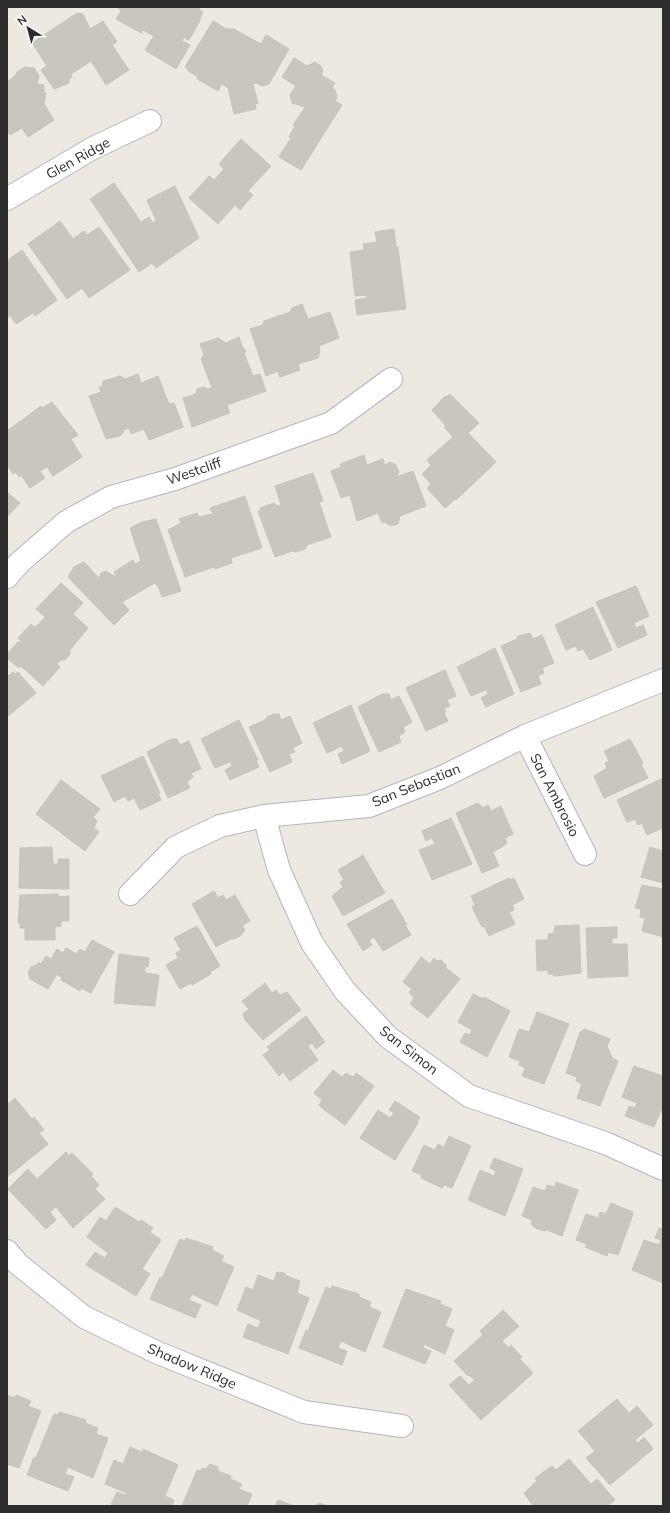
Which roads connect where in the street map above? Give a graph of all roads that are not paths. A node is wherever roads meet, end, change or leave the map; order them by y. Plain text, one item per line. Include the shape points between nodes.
1 (150, 121) dead end
2 (7, 199) edge
3 (391, 379) dead end
4 (7, 577) edge
5 (663, 680) edge
6 (525, 736) junction
7 (264, 816) junction
8 (585, 854) dead end
9 (130, 894) dead end
10 (663, 1169) edge
11 (7, 1251) edge
12 (402, 1426) dead end

1 - 2 street, Glen Ridge via 93,148
3 - 4 street, Westcliff via 331,423 175,479 111,498 66,522 19,563
5 - 6 street, San Sebastian
6 - 7 street, San Sebastian via 440,778 369,806
6 - 8 street, San Ambrosio
7 - 9 street, San Sebastian via 220,826 176,847
7 - 10 street, San Simon via 279,870 312,943 345,991 388,1037 469,1096 605,1143
11 - 12 street, Shadow Ridge via 18,1264 84,1317 156,1352 304,1412

